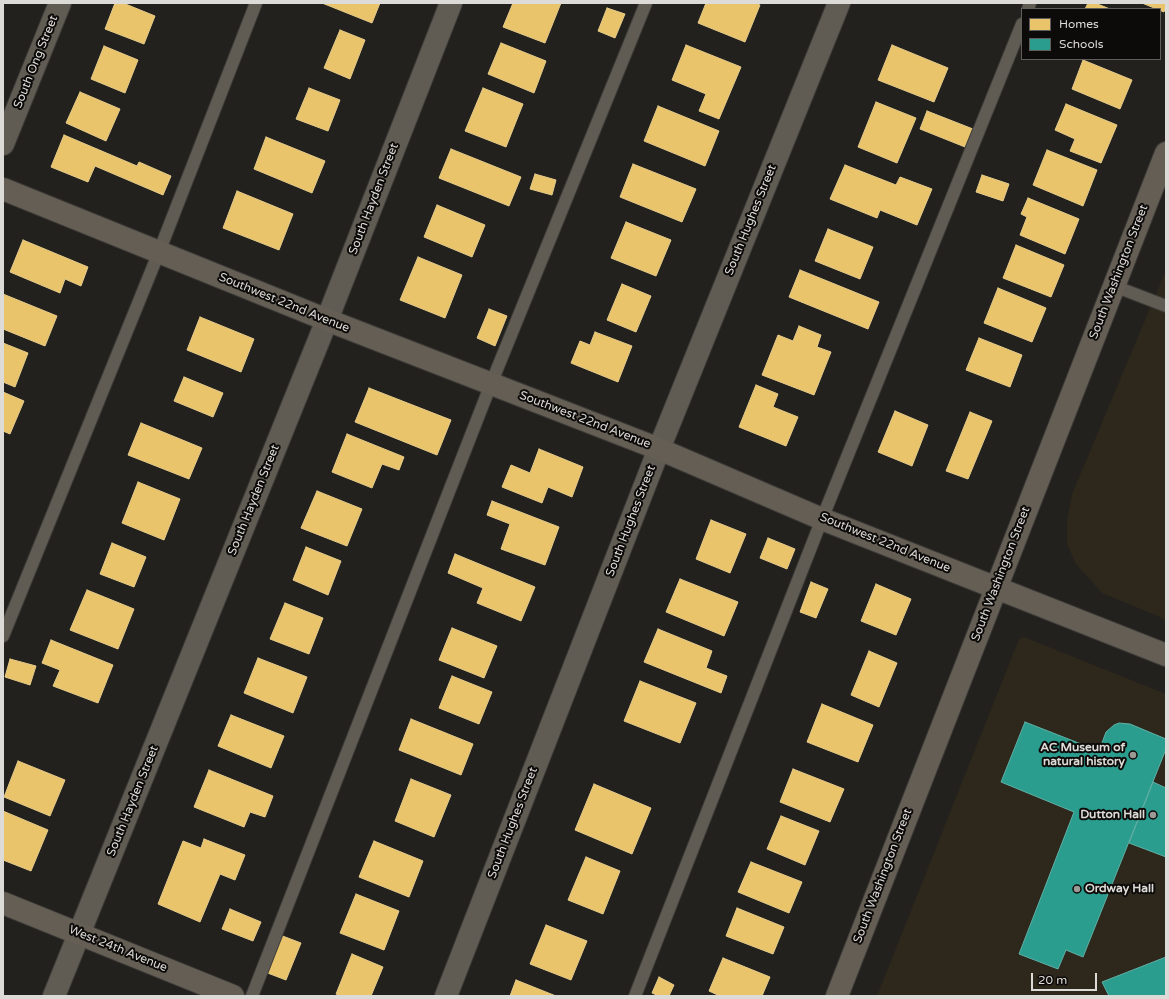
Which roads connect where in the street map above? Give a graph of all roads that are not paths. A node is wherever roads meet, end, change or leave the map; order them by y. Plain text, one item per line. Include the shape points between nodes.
1 (60, 3) edge
2 (256, 3) edge
3 (450, 3) edge
4 (646, 3) edge
5 (839, 3) edge
6 (1021, 26) edge
7 (3, 144) edge
8 (1166, 153) edge
9 (3, 189) edge
10 (159, 252) junction
11 (1114, 286) junction
12 (1166, 306) edge
13 (327, 320) junction
14 (491, 384) junction
15 (659, 449) junction
16 (822, 519) junction
17 (995, 587) junction
18 (3, 636) edge
19 (1166, 655) edge
20 (3, 903) edge
21 (79, 933) junction
22 (54, 996) edge
23 (233, 996) edge
24 (252, 996) edge
25 (446, 996) edge
26 (635, 996) edge
27 (837, 996) edge

1 - 7 street, South Ong Street
2 - 10 lane
3 - 13 street, South Hayden Street
4 - 14 lane
5 - 15 street, South Hughes Street
6 - 16 lane
8 - 11 street, South Washington Street
9 - 10 street, Southwest 22nd Avenue
10 - 13 street, Southwest 22nd Avenue
10 - 18 lane
11 - 12 lane
11 - 17 street, South Washington Street
13 - 14 street, Southwest 22nd Avenue
13 - 21 street, South Hayden Street
14 - 15 street, Southwest 22nd Avenue
14 - 24 lane
15 - 16 street, Southwest 22nd Avenue
15 - 25 street, South Hughes Street
16 - 17 street, Southwest 22nd Avenue
16 - 26 lane
17 - 19 street, Southwest 22nd Avenue
17 - 27 street, South Washington Street
20 - 21 street, West 24th Avenue
21 - 22 street, South Hayden Street
21 - 23 street, West 24th Avenue

